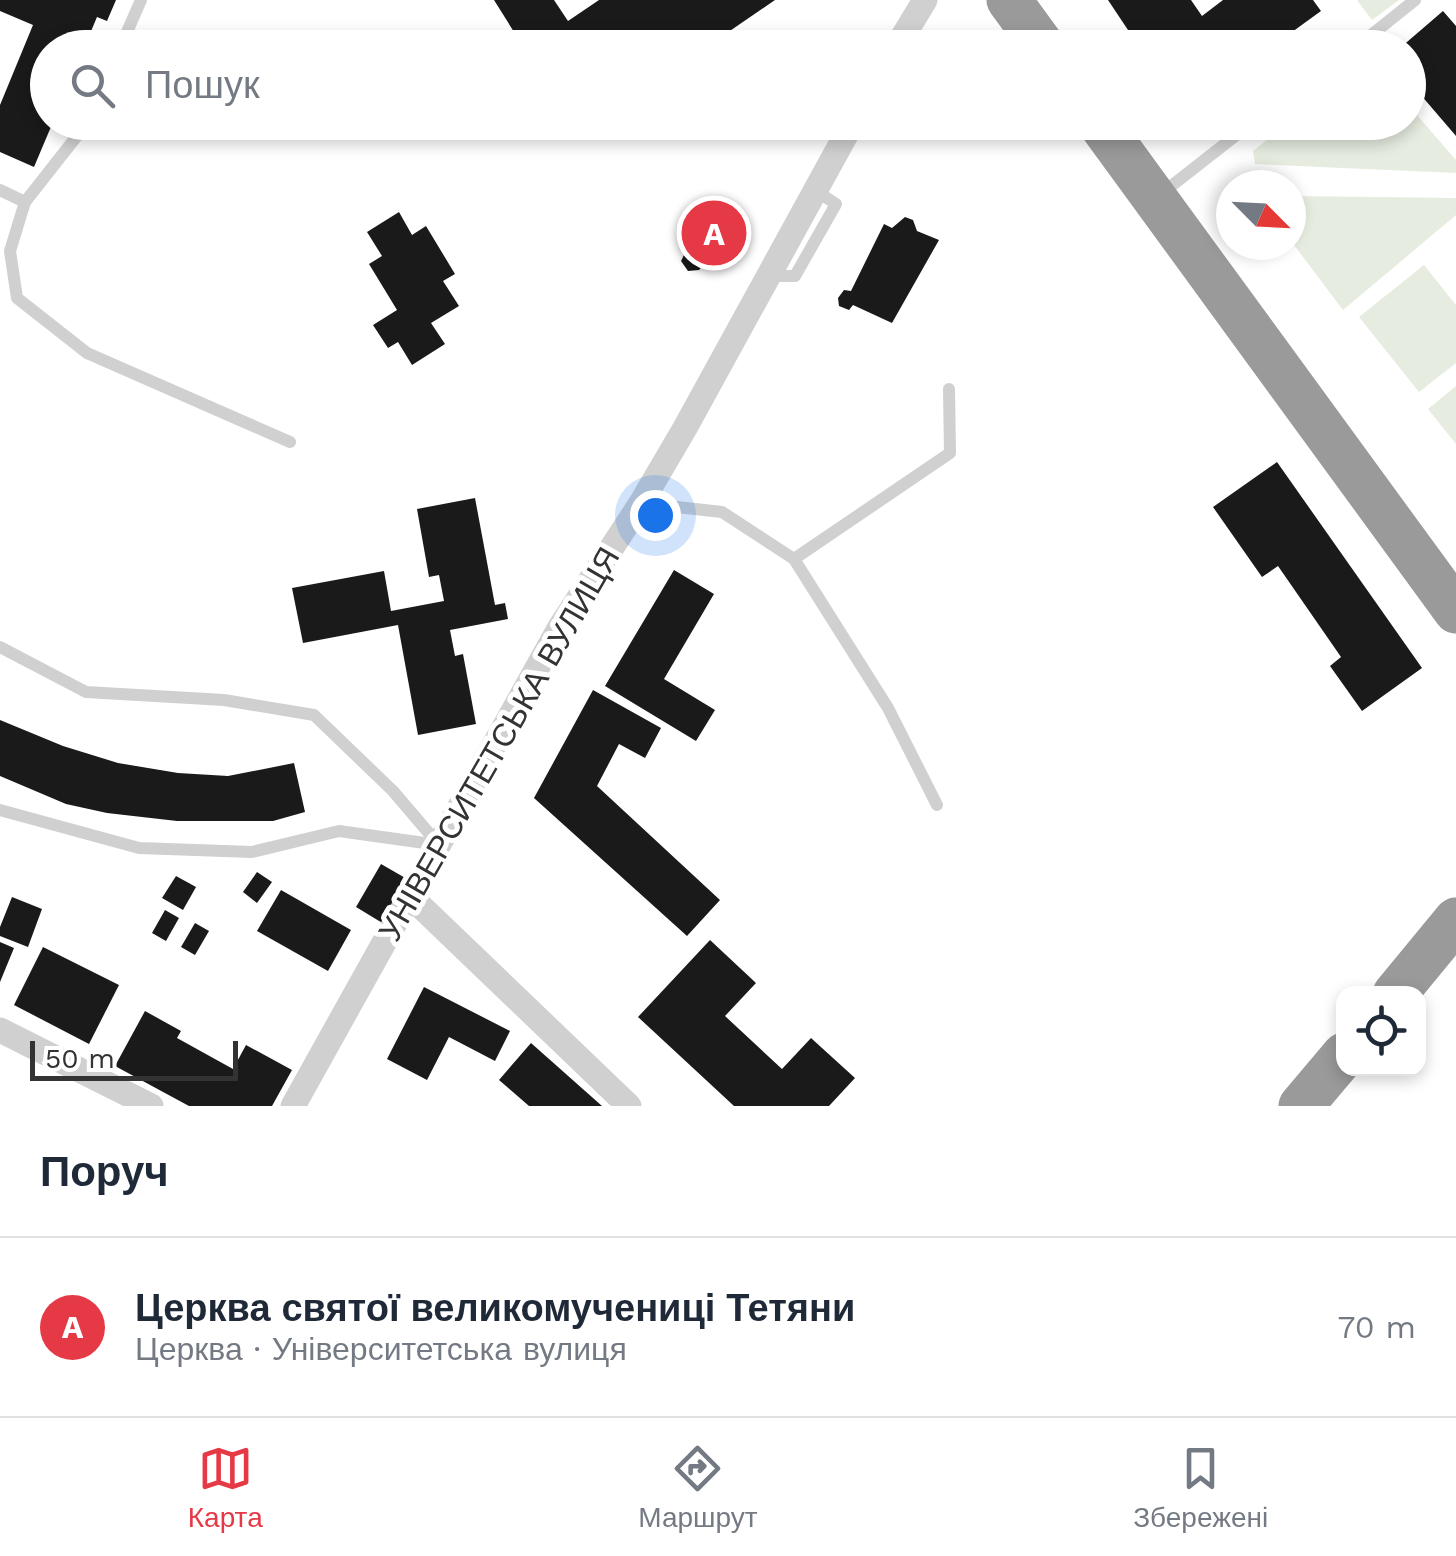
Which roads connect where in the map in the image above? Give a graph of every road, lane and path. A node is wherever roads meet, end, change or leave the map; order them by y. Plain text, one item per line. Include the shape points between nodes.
1 (141, 0) edge
2 (925, 0) edge
3 (1009, 0) edge
4 (1416, 0) edge
5 (128, 30) edge
6 (907, 30) edge
7 (1031, 30) edge
8 (1378, 30) edge
9 (74, 140) edge
10 (843, 140) edge
11 (1111, 140) edge
12 (1230, 140) edge
13 (0, 190) edge
14 (1154, 199) junction
15 (25, 202) junction
16 (950, 389) dead end
17 (290, 442) dead end
18 (641, 502) junction
19 (794, 558) junction
20 (1456, 610) edge
21 (0, 647) edge
22 (937, 805) dead end
23 (0, 810) edge
24 (438, 845) junction
25 (410, 896) junction
26 (1456, 920) edge
27 (1402, 986) edge
28 (0, 1030) edge
29 (1336, 1064) edge
30 (151, 1106) edge
31 (293, 1106) edge
32 (629, 1106) edge
33 (1301, 1106) edge

1 - 5 lane
2 - 6 street
3 - 7 highway
4 - 8 lane
9 - 15 lane
10 - 18 street, УНІВЕРСИТЕТСЬКА ВУЛИЦЯ
11 - 14 highway
12 - 14 lane
13 - 15 lane
14 - 20 highway
15 - 17 lane via 10,251 17,298 86,353
16 - 19 lane via 950,453
18 - 19 lane via 722,512
18 - 24 street, УНІВЕРСИТЕТСЬКА ВУЛИЦЯ via 560,626
19 - 22 lane via 888,708
21 - 24 lane via 86,692 224,700 314,715 393,790
23 - 24 lane via 138,848 252,852 338,831
24 - 25 street, УНІВЕРСИТЕТСЬКА ВУЛИЦЯ
25 - 31 street, УНІВЕРСИТЕТСЬКА ВУЛИЦЯ
25 - 32 street
26 - 27 highway
28 - 30 street
29 - 33 highway

